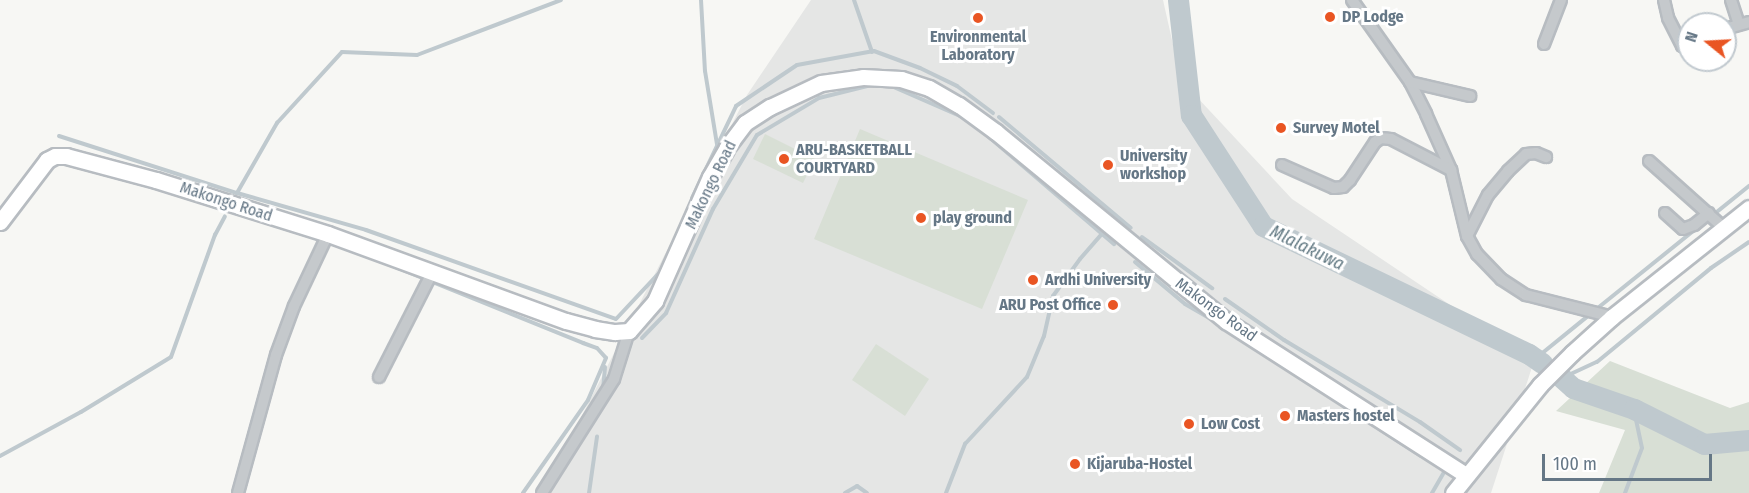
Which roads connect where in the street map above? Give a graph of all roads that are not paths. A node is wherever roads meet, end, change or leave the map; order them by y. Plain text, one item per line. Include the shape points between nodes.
1 (1352, 0) edge
2 (1561, 0) edge
3 (1664, 0) edge
4 (1731, 0) edge
5 (1744, 23) edge
6 (1677, 36) edge
7 (1544, 44) dead end
8 (1410, 81) junction
9 (1470, 96) dead end
10 (1546, 157) dead end
11 (1649, 161) dead end
12 (1282, 165) dead end
13 (1451, 170) junction
14 (1749, 208) edge
15 (1665, 213) dead end
16 (1709, 213) junction
17 (0, 222) edge
18 (1724, 228) junction
19 (328, 234) junction
20 (1467, 236) junction
21 (432, 273) junction
22 (1612, 317) junction
23 (629, 331) junction
24 (379, 377) dead end
25 (1466, 475) junction
26 (238, 493) edge
27 (542, 493) edge
28 (1453, 493) edge

1 - 8 street
2 - 7 street
3 - 6 street
4 - 5 street
8 - 9 street
8 - 13 street
10 - 20 street via 1526,154 1508,171 1488,195
11 - 16 street
12 - 13 street via 1334,188 1343,187 1374,142 1381,138 1391,139
13 - 20 street
14 - 18 street
15 - 16 street via 1683,229
16 - 18 street
17 - 19 street, Makongo Road via 43,164 56,156 156,180
18 - 22 street
19 - 21 street, Makongo Road
19 - 26 street via 276,355
20 - 22 street via 1477,254 1514,289 1557,305
21 - 23 street, Makongo Road via 595,330
21 - 24 street
22 - 25 street via 1545,380
23 - 25 street, Makongo Road via 655,302 710,177 745,123 822,84 863,77 901,79 929,88 959,105 1226,321
23 - 27 street via 614,380
25 - 28 street

